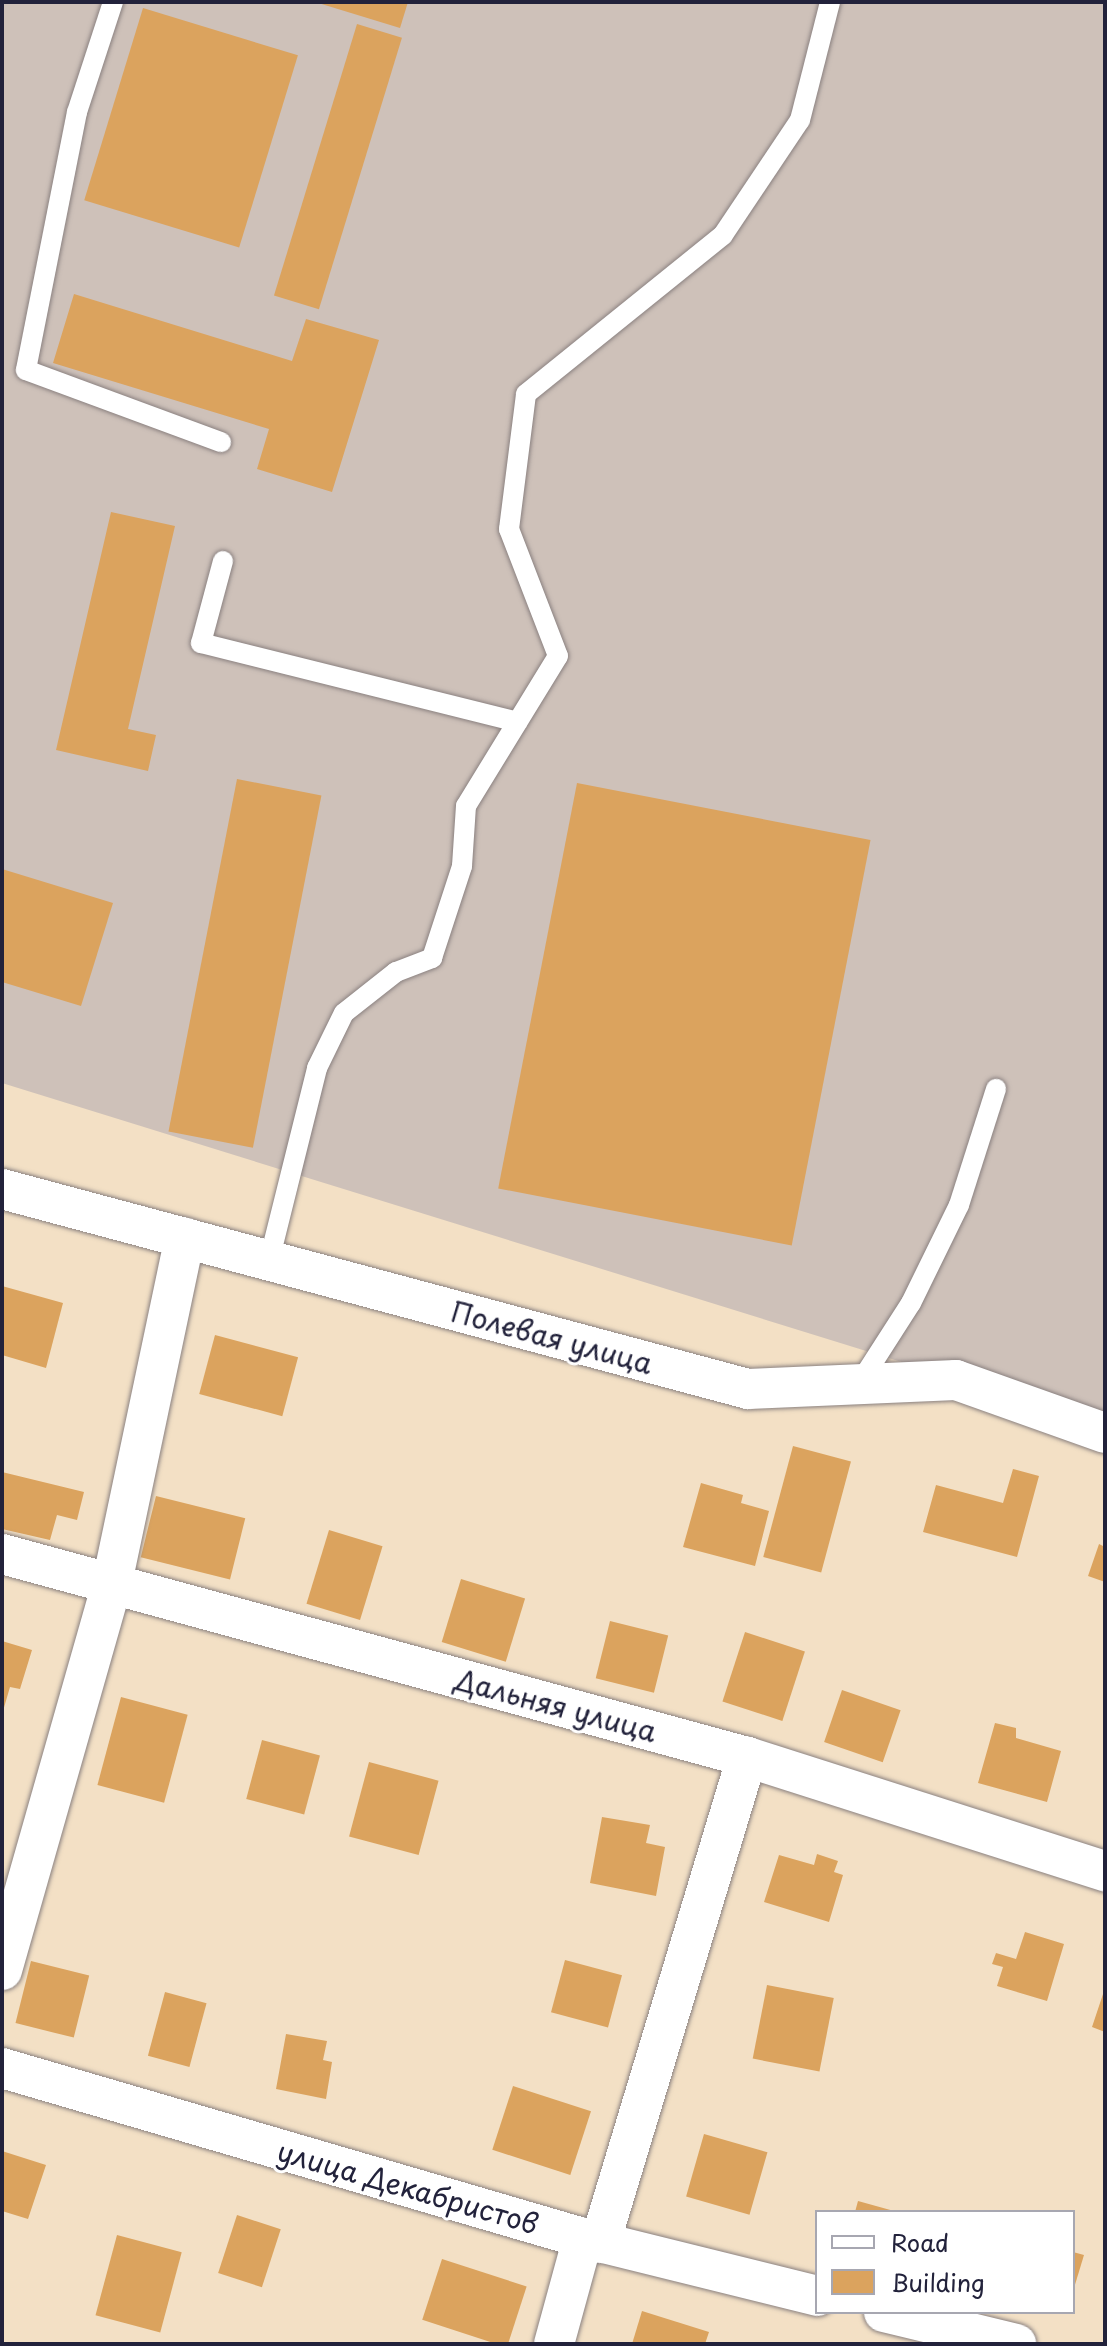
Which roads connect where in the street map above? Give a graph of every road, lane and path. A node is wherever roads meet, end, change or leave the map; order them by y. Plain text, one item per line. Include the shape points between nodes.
1 (113, 2) edge
2 (830, 2) edge
3 (221, 442) dead end
4 (223, 561) dead end
5 (517, 722) junction
6 (996, 1089) dead end
7 (2, 1189) edge
8 (185, 1238) junction
9 (269, 1261) junction
10 (859, 1384) junction
11 (1105, 1433) edge
12 (2, 1554) edge
13 (112, 1583) junction
14 (747, 1757) junction
15 (1105, 1871) edge
16 (2, 1970) edge
17 (2, 2068) edge
18 (591, 2240) junction
19 (815, 2296) edge
20 (892, 2314) edge
21 (554, 2344) edge
22 (1016, 2344) edge

1 - 3 lane via 77,112 26,370
2 - 5 lane via 800,120 723,235 526,394 509,529 558,656
4 - 5 lane via 201,643
5 - 9 lane via 466,806 462,866 432,958 396,972 344,1013 317,1068
6 - 10 lane via 959,1205 911,1303
7 - 8 street, Полевая улица
8 - 9 street, Полевая улица
8 - 13 street
9 - 10 street, Полевая улица via 748,1389
10 - 11 street, Полевая улица via 956,1380
12 - 13 street, Дальняя улица
13 - 14 street, Дальняя улица
13 - 16 street
14 - 15 street, Дальняя улица
14 - 18 street
17 - 18 street, улица Декабристов
18 - 19 street, улица Декабристов
18 - 21 street
20 - 22 street

